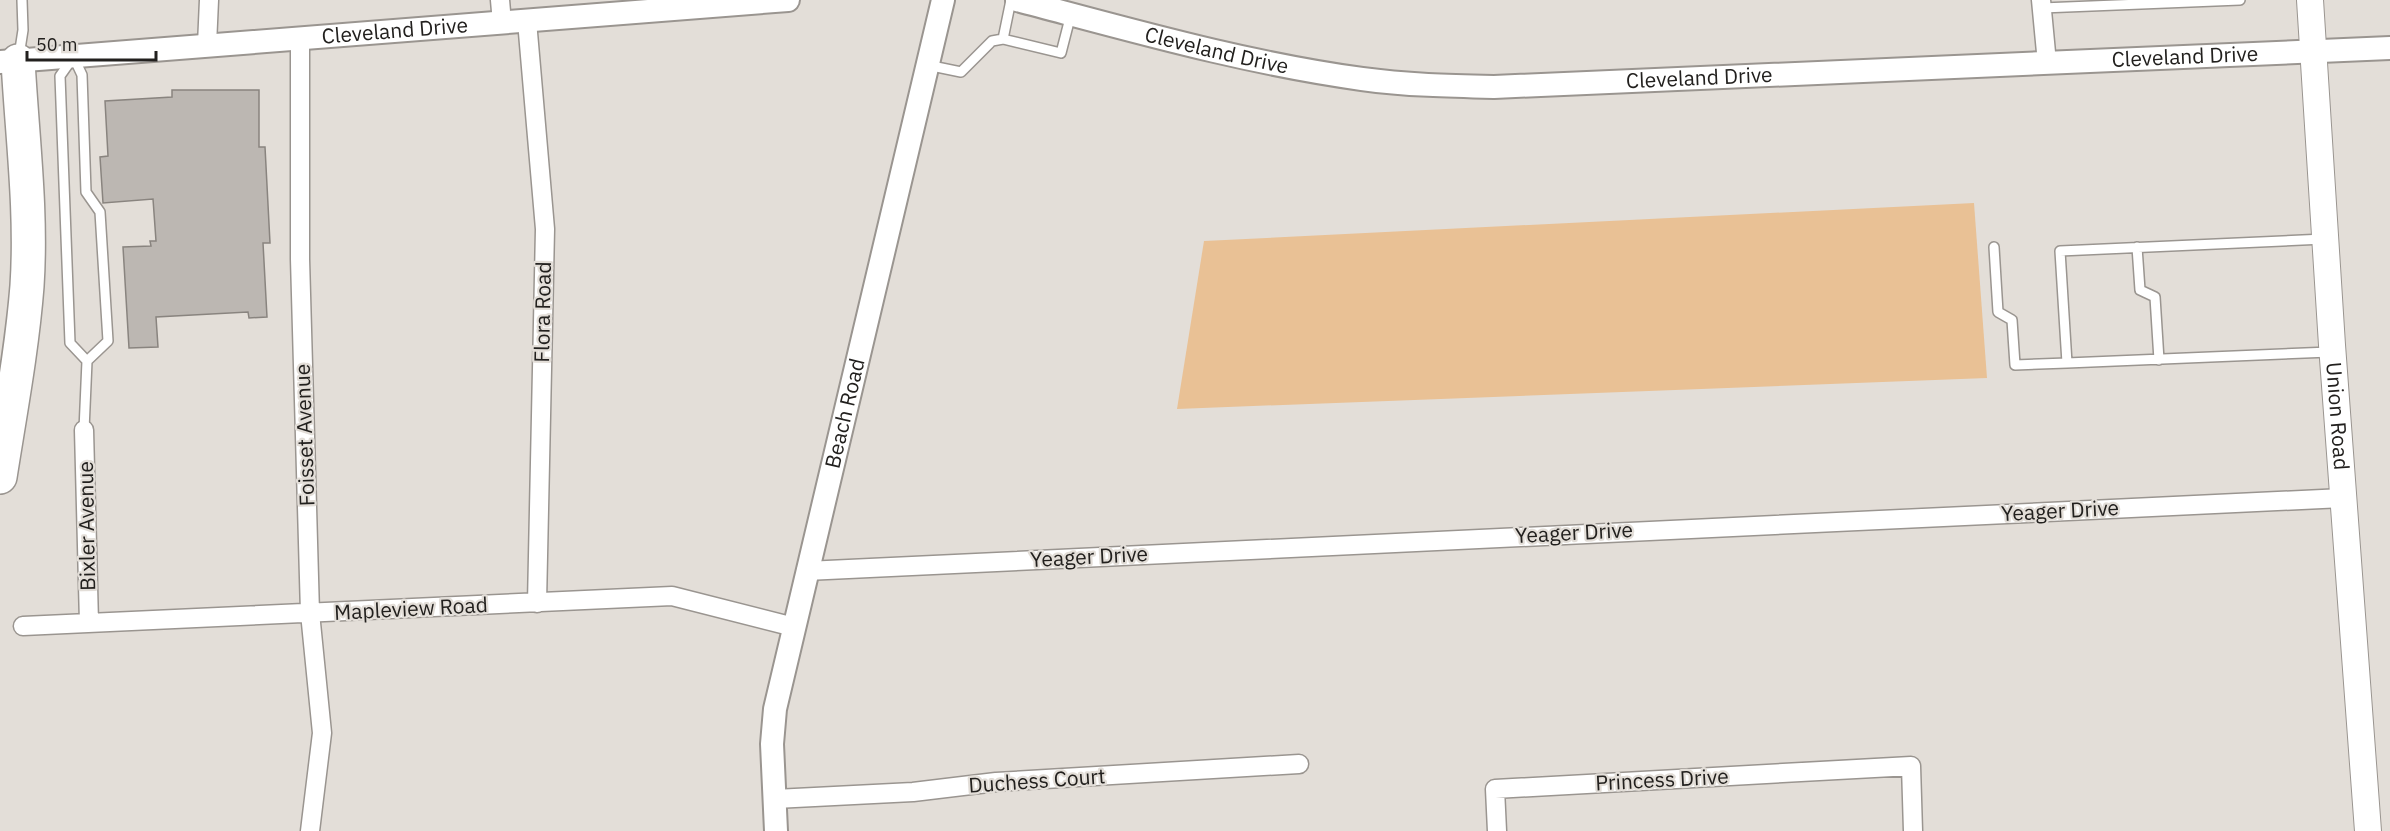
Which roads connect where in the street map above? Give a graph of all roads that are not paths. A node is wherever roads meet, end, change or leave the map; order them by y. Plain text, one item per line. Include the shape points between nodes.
1 (22, 0) edge
2 (209, 0) edge
3 (500, 0) edge
4 (788, 0) edge
5 (943, 0) edge
6 (1011, 0) edge
7 (1017, 0) edge
8 (2240, 0) edge
9 (2310, 0) edge
10 (2042, 4) edge
11 (1071, 14) junction
12 (526, 21) junction
13 (502, 23) junction
14 (300, 38) junction
15 (1003, 39) junction
16 (207, 45) junction
17 (2390, 48) edge
18 (2314, 51) junction
19 (9, 62) edge
20 (2047, 63) junction
21 (927, 65) junction
22 (78, 66) junction
23 (2325, 239) junction
24 (1994, 247) dead end
25 (2137, 247) junction
26 (2332, 352) junction
27 (2159, 360) junction
28 (87, 361) junction
29 (2067, 363) junction
30 (84, 430) joint
31 (0, 477) edge
32 (2343, 498) junction
33 (806, 571) junction
34 (537, 603) junction
35 (310, 614) junction
36 (89, 623) junction
37 (23, 626) dead end
38 (794, 627) junction
39 (1299, 764) dead end
40 (774, 799) junction
41 (310, 831) edge
42 (776, 831) edge
43 (1497, 831) edge
44 (1913, 831) edge
45 (2368, 831) edge

1 - 19 lane via 23,30
2 - 16 street
3 - 13 street
4 - 12 street, Cleveland Drive
5 - 21 street, Beach Road
6 - 15 lane
7 - 11 street, Cleveland Drive
8 - 10 lane
9 - 18 main road, Union Road
10 - 20 street
11 - 15 lane via 1061,53
11 - 20 street, Cleveland Drive via 1241,58 1365,80 1429,86 1494,87
12 - 13 street, Cleveland Drive
12 - 34 street, Flora Road via 545,229
13 - 14 street, Cleveland Drive
14 - 16 street, Cleveland Drive
14 - 35 street, Foisset Avenue via 300,259
15 - 21 lane via 992,40 961,72
16 - 22 street, Cleveland Drive
17 - 18 street, Cleveland Drive
18 - 20 street, Cleveland Drive
18 - 23 main road, Union Road
19 - 22 street, Cleveland Drive
19 - 31 highway via 26,196 27,285
21 - 33 street, Beach Road
22 - 28 lane via 86,192 99,212 108,341
22 - 28 lane via 60,76 70,343
23 - 25 lane
23 - 26 main road, Union Road
24 - 29 lane via 1998,312 2012,320 2015,365
25 - 27 lane via 2140,290 2155,297
25 - 29 lane via 2060,251
26 - 27 lane
26 - 32 main road, Union Road
27 - 29 lane
28 - 30 lane
30 - 36 street, Bixler Avenue
32 - 33 street, Yeager Drive
32 - 45 main road, Union Road
33 - 38 street, Beach Road
34 - 35 street, Mapleview Road
34 - 38 street, Mapleview Road via 672,597
35 - 36 street, Mapleview Road
35 - 41 street, Foisset Avenue via 322,733
36 - 37 street, Mapleview Road
38 - 40 street, Beach Road via 773,725
39 - 40 street, Duchess Court
40 - 42 street, Beach Road
43 - 44 street, Princess Drive via 1495,789 1911,766

